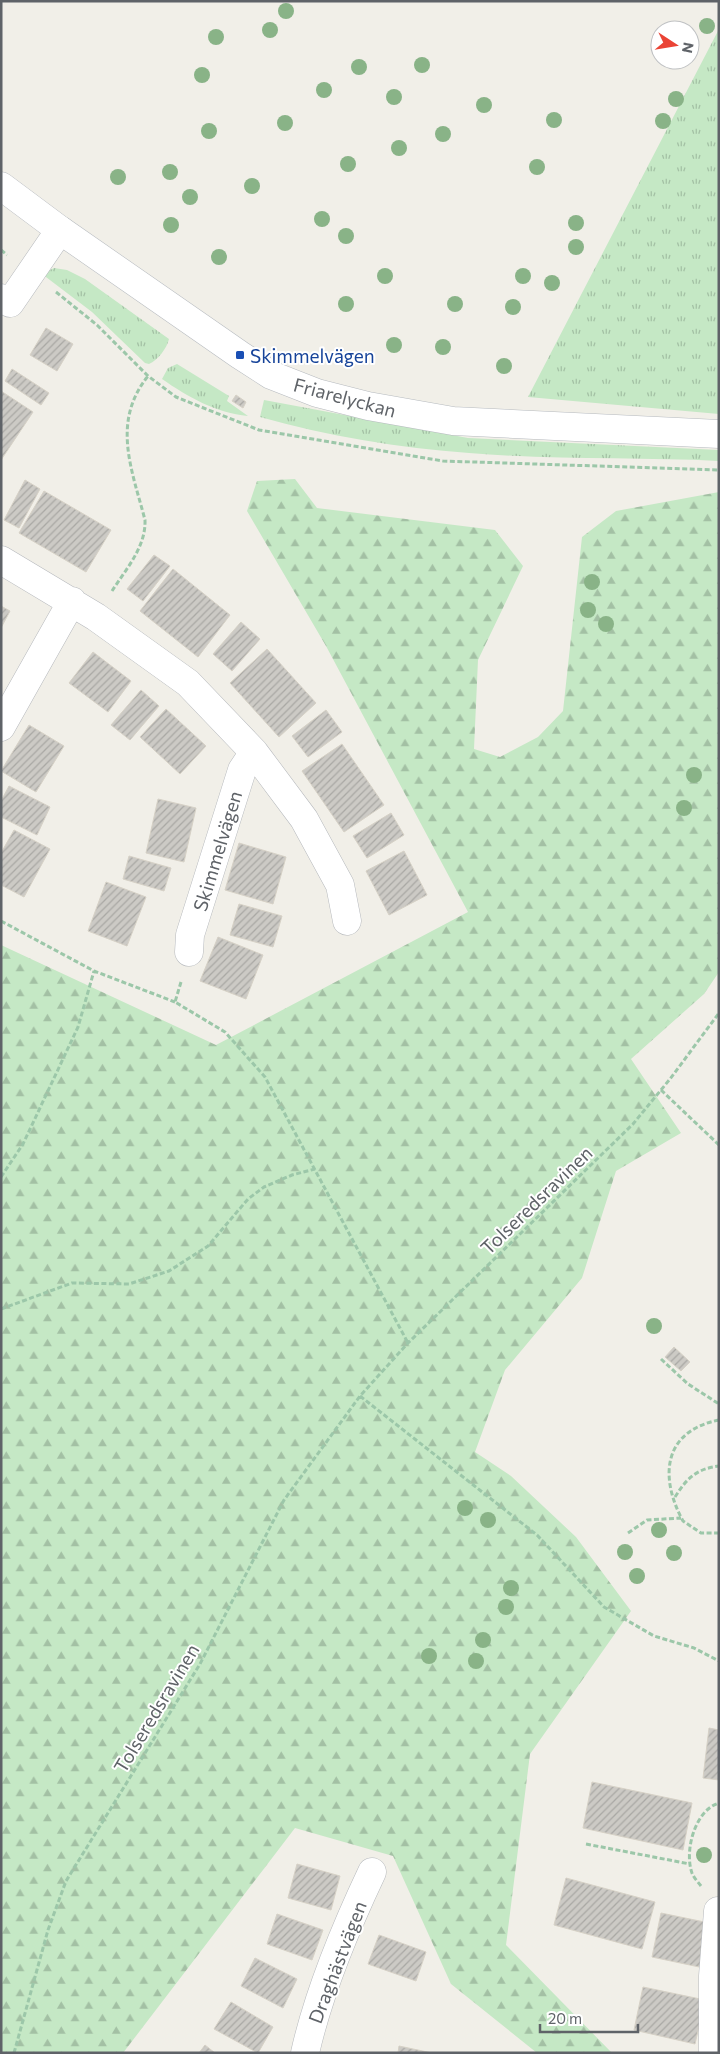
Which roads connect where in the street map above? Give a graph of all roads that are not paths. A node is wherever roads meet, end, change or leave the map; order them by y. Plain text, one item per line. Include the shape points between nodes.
1 (1, 186) edge
2 (60, 230) junction
3 (4, 306) edge
4 (719, 434) edge
5 (1, 560) edge
6 (72, 601) junction
7 (1, 728) edge
8 (254, 752) junction
9 (347, 921) dead end
10 (189, 952) road end
11 (372, 1872) dead end
12 (718, 1911) edge
13 (305, 2053) edge
14 (713, 2053) edge

1 - 2 street, Friarelyckan
2 - 3 street
2 - 4 street, Friarelyckan via 271,375 318,393 368,406 453,421
5 - 6 street
6 - 7 street
6 - 8 street via 188,683
8 - 9 street via 304,819 340,885
8 - 10 street, Skimmelvägen via 242,770 190,935
11 - 13 street, Draghästvägen via 328,1977
12 - 14 street

